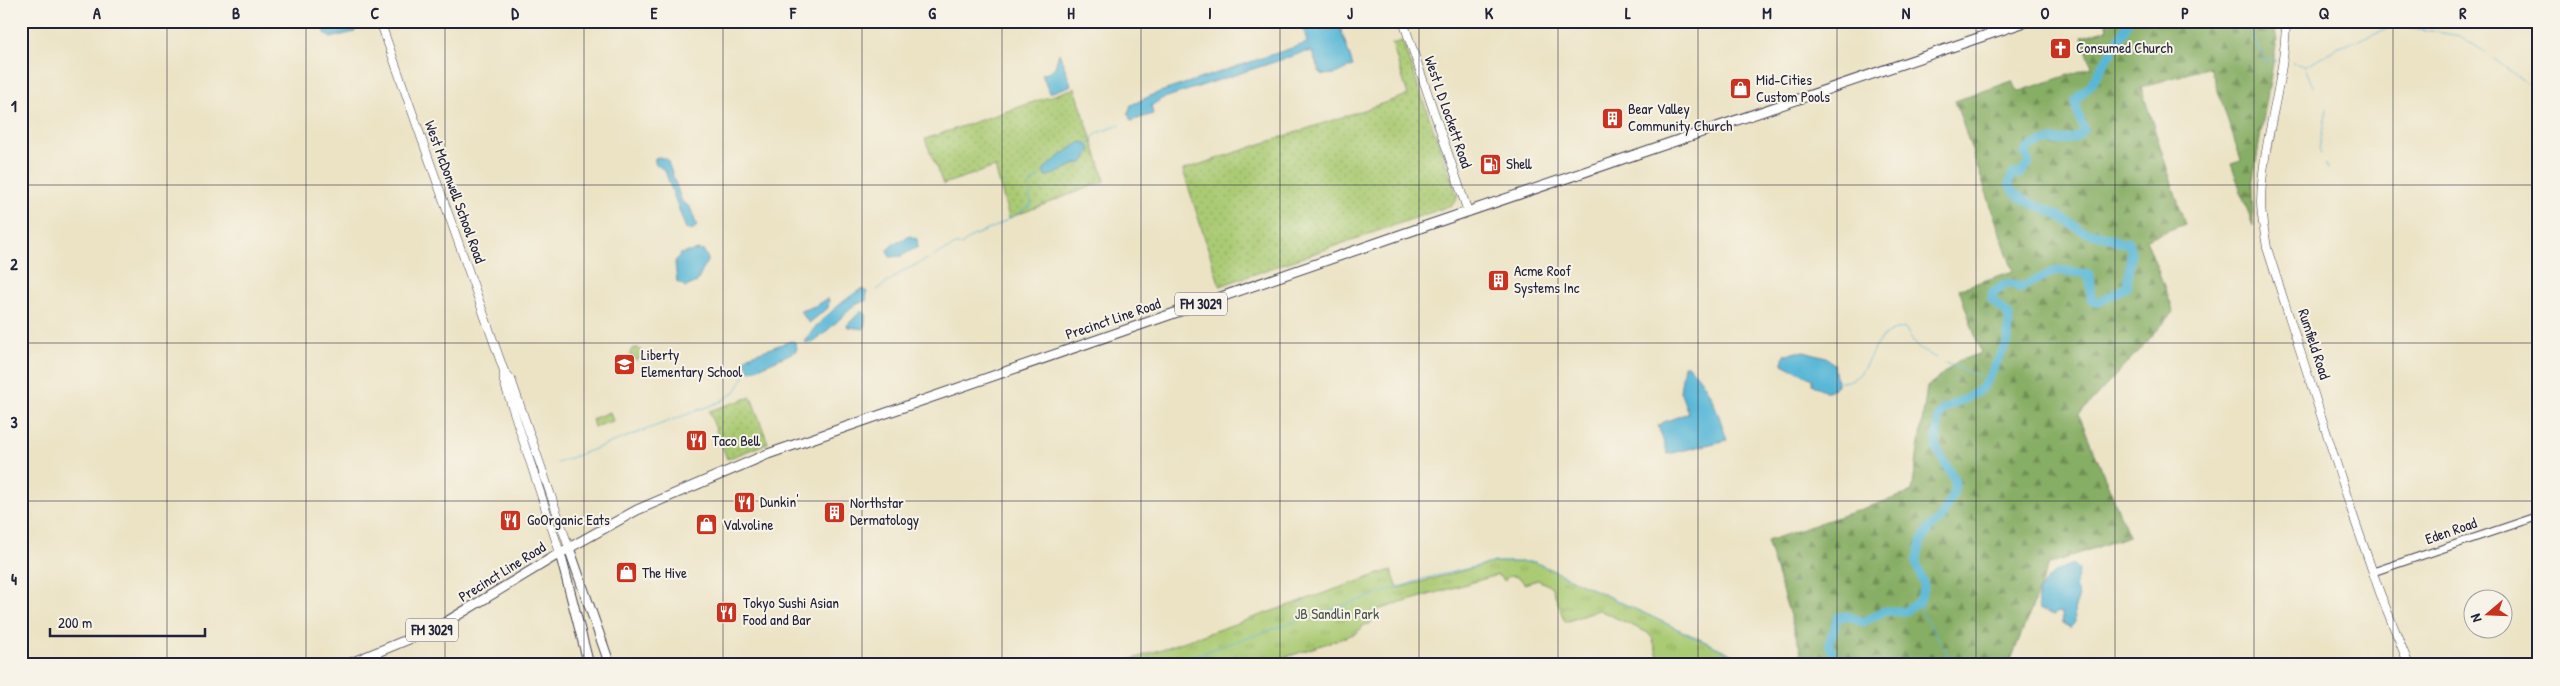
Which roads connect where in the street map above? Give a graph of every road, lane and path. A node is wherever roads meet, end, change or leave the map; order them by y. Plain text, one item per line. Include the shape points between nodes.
1 (380, 21) edge
2 (1402, 21) edge
3 (2028, 21) edge
4 (2286, 21) edge
5 (1468, 212) junction
6 (504, 371) junction
7 (2539, 516) edge
8 (569, 548) junction
9 (560, 553) junction
10 (2372, 572) junction
11 (346, 665) edge
12 (589, 665) edge
13 (610, 665) edge
14 (2409, 665) edge

1 - 6 main road, West McDonwell School Road
2 - 5 main road, West L D Lockett Road
3 - 5 main road, Precinct Line Road / FM 3029
4 - 10 main road, Rumfield Road via 2283,69 2264,170 2262,222 2267,248
5 - 8 main road, Precinct Line Road / FM 3029 via 768,454 637,510
6 - 8 main road, West McDonwell School Road via 511,379
6 - 9 main road, West McDonwell School Road via 504,382
7 - 10 street, Eden Road
8 - 9 main road, Precinct Line Road / FM 3029
8 - 13 main road
9 - 11 main road, Precinct Line Road / FM 3029 via 438,627
9 - 12 main road
10 - 14 main road, Rumfield Road

